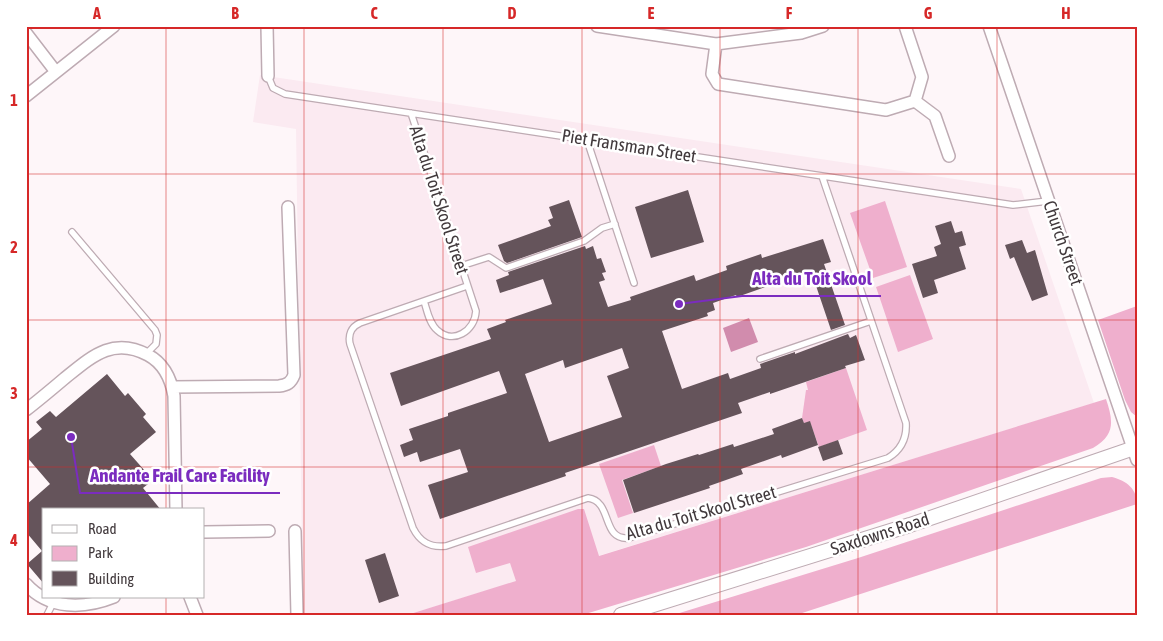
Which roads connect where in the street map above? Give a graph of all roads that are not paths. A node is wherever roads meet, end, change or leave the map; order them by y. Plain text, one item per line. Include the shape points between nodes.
1 (114, 26) edge
2 (267, 26) edge
3 (598, 26) edge
4 (823, 26) edge
5 (905, 26) edge
6 (989, 26) edge
7 (26, 33) edge
8 (716, 44) junction
9 (56, 72) junction
10 (268, 76) joint
11 (26, 96) edge
12 (915, 101) junction
13 (411, 113) junction
14 (587, 140) junction
15 (949, 156) dead end
16 (822, 176) junction
17 (1048, 201) junction
18 (288, 207) dead end
19 (615, 224) junction
20 (72, 232) dead end
21 (461, 266) junction
22 (634, 283) dead end
23 (468, 286) junction
24 (424, 301) junction
25 (871, 321) junction
26 (146, 354) junction
27 (760, 359) dead end
28 (172, 387) junction
29 (26, 410) edge
30 (1135, 452) edge
31 (176, 508) edge
32 (295, 530) dead end
33 (268, 531) dead end
34 (205, 532) edge
35 (26, 584) edge
36 (42, 597) edge
37 (44, 598) edge
38 (112, 598) edge
39 (190, 598) edge
40 (53, 602) junction
41 (47, 615) edge
42 (197, 615) edge
43 (297, 615) edge
44 (621, 615) edge

1 - 9 street
2 - 10 street, Piet Fransman Street
3 - 8 street
4 - 8 street via 801,33
5 - 12 street via 922,77
6 - 17 street, Church Street
7 - 9 street
8 - 12 street via 712,74 715,81 723,86 886,110
9 - 11 street
10 - 13 lane, Piet Fransman Street via 273,88 285,94
12 - 15 street via 935,116
13 - 14 lane, Piet Fransman Street
13 - 21 lane, Alta du Toit Skool Street
14 - 16 lane, Piet Fransman Street
14 - 19 lane
16 - 17 lane, Piet Fransman Street via 1013,205
16 - 25 lane, Alta du Toit Skool Street
17 - 30 street, Church Street
18 - 28 street via 292,379 286,385 278,386
19 - 21 lane via 602,228 584,241 506,268 489,257
19 - 22 lane
20 - 26 lane via 155,330 156,344
21 - 23 lane, Alta du Toit Skool Street
23 - 24 lane, Alta du Toit Skool Street
23 - 24 lane, Alta du Toit Skool Street via 476,311 470,328 460,334 448,335 436,329
24 - 25 lane, Alta du Toit Skool Street via 356,325 349,339 413,528 425,543 439,547 588,498 602,506 614,534 628,538 888,458 900,448 906,429
25 - 27 lane
26 - 28 street via 165,371
26 - 29 street via 129,348 98,353
28 - 31 street
30 - 44 street, Saxdowns Road
32 - 43 street
33 - 34 street
35 - 36 street
37 - 40 street
38 - 40 street via 74,606
39 - 42 street
40 - 41 lane

